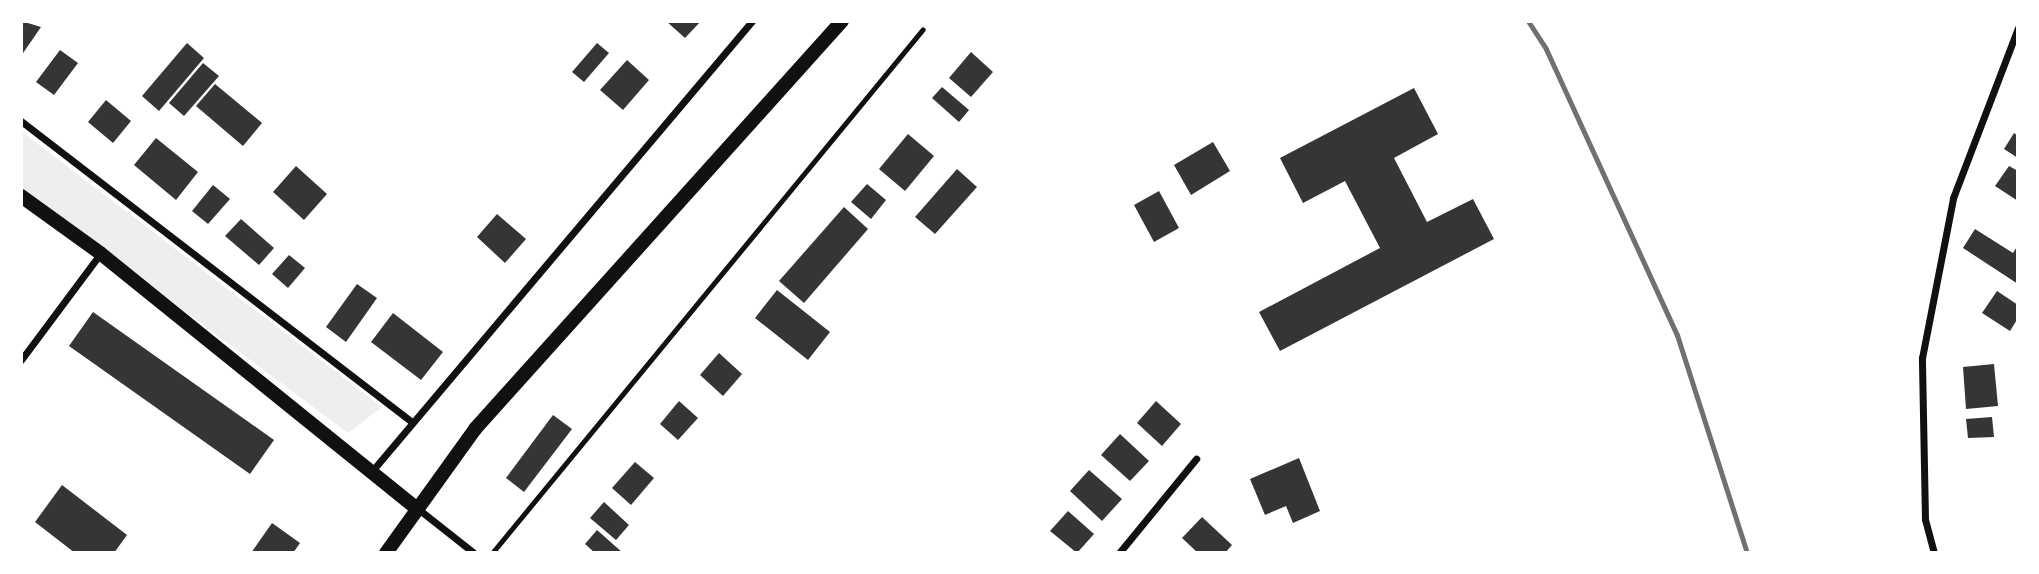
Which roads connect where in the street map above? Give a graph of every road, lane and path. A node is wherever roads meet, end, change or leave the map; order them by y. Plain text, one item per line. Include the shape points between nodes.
1 (842, 21) edge
2 (751, 22) edge
3 (2018, 28) edge
4 (923, 29) dead end
5 (21, 121) edge
6 (21, 196) edge
7 (100, 253) junction
8 (21, 360) edge
9 (410, 421) junction
10 (1196, 459) dead end
11 (372, 471) junction
12 (416, 508) junction
13 (386, 553) edge
14 (474, 553) edge
15 (492, 553) edge
16 (1119, 553) edge
17 (1934, 553) edge

1 - 12 main road via 475,429
2 - 9 street
3 - 17 street via 1953,198 1922,358 1925,519
4 - 15 lane
5 - 9 street
6 - 7 main road
7 - 8 street
7 - 11 main road
9 - 11 street
10 - 16 street
11 - 12 main road
12 - 13 main road
12 - 14 street

